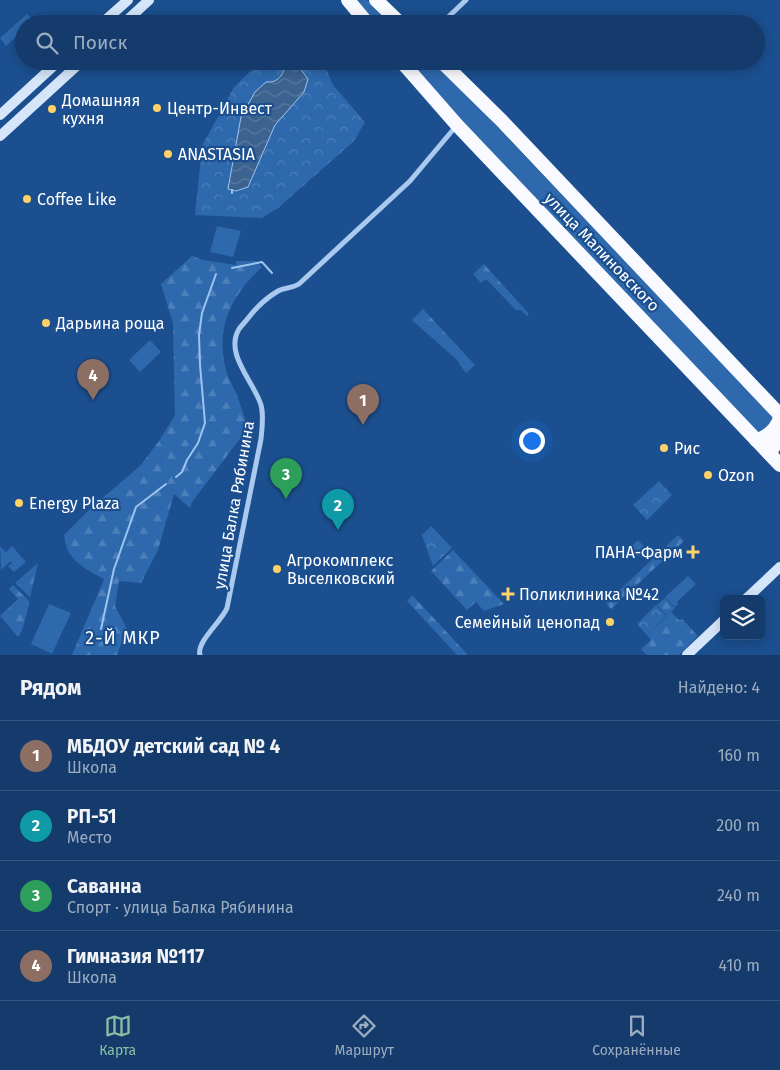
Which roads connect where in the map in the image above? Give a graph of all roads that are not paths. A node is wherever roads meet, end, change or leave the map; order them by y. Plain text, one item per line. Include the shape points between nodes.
1 (128, 0) edge
2 (149, 0) edge
3 (348, 0) edge
4 (376, 0) edge
5 (466, 0) edge
6 (111, 15) edge
7 (133, 15) edge
8 (360, 15) edge
9 (392, 15) edge
10 (450, 15) edge
11 (49, 70) edge
12 (56, 70) edge
13 (72, 70) edge
14 (409, 70) edge
15 (450, 70) edge
16 (66, 76) junction
17 (39, 79) junction
18 (50, 90) junction
19 (0, 115) edge
20 (457, 125) junction
21 (0, 136) edge
22 (780, 417) edge
23 (780, 438) edge
24 (756, 440) junction
25 (775, 460) edge
26 (780, 567) edge
27 (750, 595) edge
28 (720, 624) edge
29 (200, 655) edge
30 (687, 655) edge

1 - 6 main road
2 - 7 main road
3 - 8 highway
4 - 9 highway
5 - 10 street
11 - 17 main road
12 - 16 main road
13 - 16 main road
14 - 20 highway, улица Малиновского
15 - 22 highway, улица Малиновского via 509,128
16 - 18 main road
17 - 18 main road via 49,82
17 - 19 main road
18 - 21 main road
20 - 24 highway, улица Малиновского
20 - 29 street, улица Балка Рябинина via 410,181 299,284 277,291 238,331 235,346 263,414 261,439 227,608 224,617 201,644
22 - 24 highway via 772,432
23 - 25 highway via 772,449
24 - 25 highway, улица Малиновского
26 - 27 main road
28 - 30 main road

